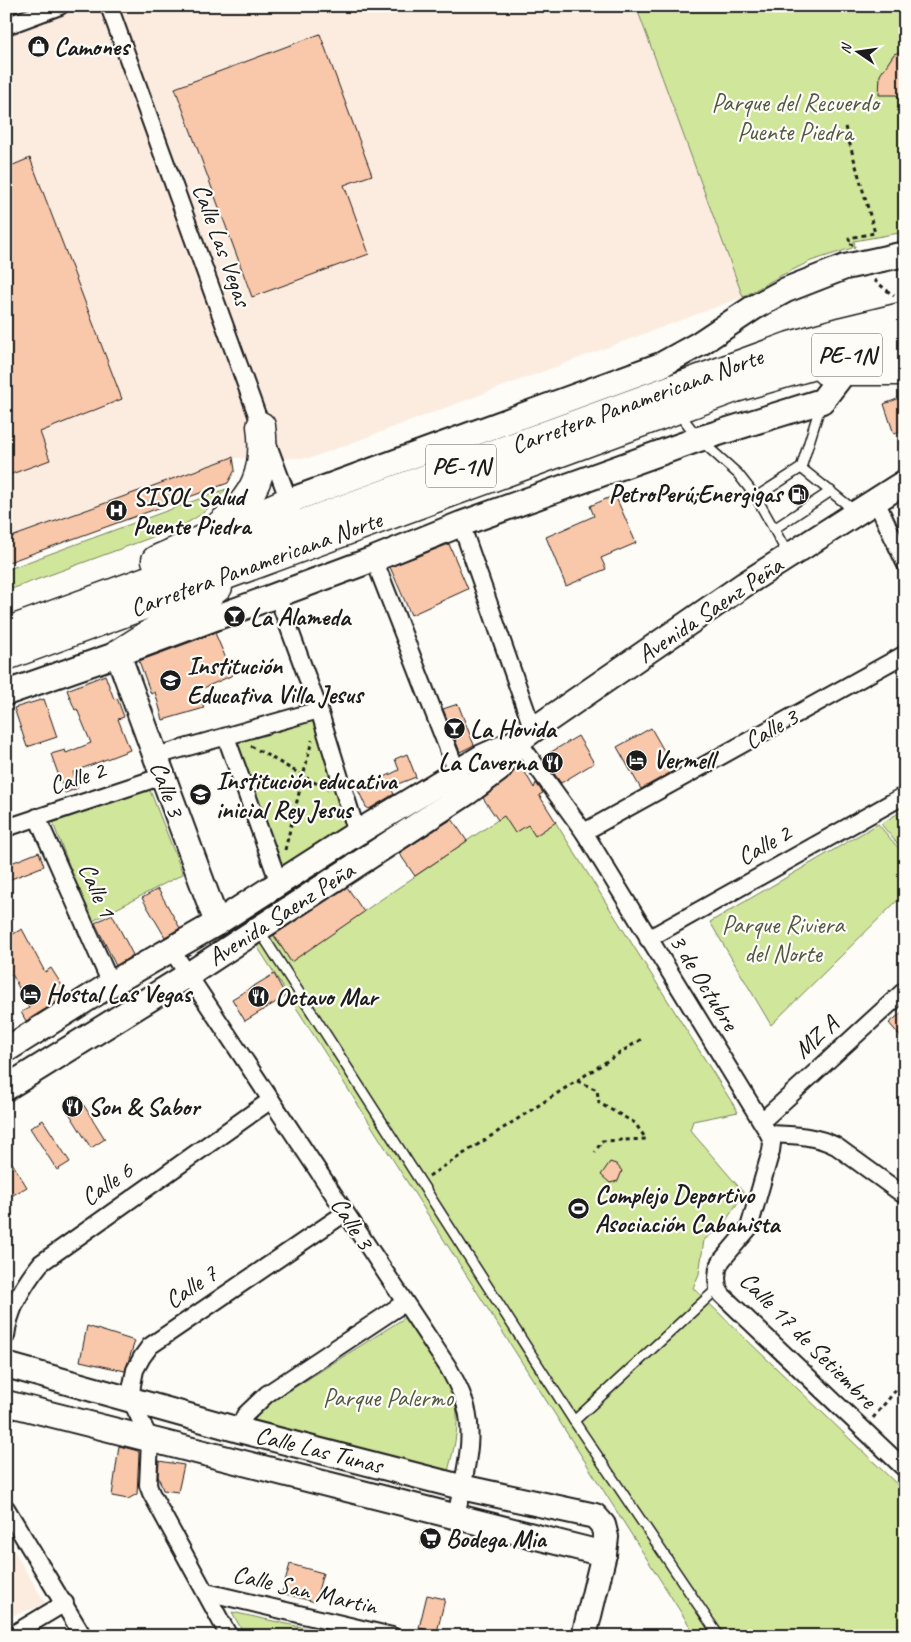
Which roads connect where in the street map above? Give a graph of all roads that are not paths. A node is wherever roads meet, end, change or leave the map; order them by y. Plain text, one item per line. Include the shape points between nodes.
1 (60, 6) edge
2 (109, 6) edge
3 (6, 26) edge
4 (905, 254) edge
5 (903, 309) edge
6 (905, 344) edge
7 (905, 370) edge
8 (790, 371) junction
9 (846, 371) junction
10 (822, 401) junction
11 (677, 409) junction
12 (261, 426) junction
13 (700, 440) junction
14 (801, 468) junction
15 (905, 482) edge
16 (831, 492) junction
17 (756, 496) junction
18 (290, 501) junction
19 (867, 507) junction
20 (461, 524) junction
21 (774, 529) junction
22 (201, 540) junction
23 (790, 556) junction
24 (374, 559) junction
25 (905, 563) edge
26 (237, 572) junction
27 (277, 595) junction
28 (13, 630) edge
29 (118, 654) junction
30 (905, 654) edge
31 (6, 656) edge
32 (6, 693) edge
33 (319, 710) junction
34 (230, 736) junction
35 (526, 736) junction
36 (159, 766) junction
37 (457, 772) junction
38 (905, 795) edge
39 (37, 817) junction
40 (6, 828) edge
41 (584, 832) junction
42 (358, 833) junction
43 (283, 880) junction
44 (217, 923) junction
45 (258, 929) junction
46 (648, 939) junction
47 (171, 949) junction
48 (188, 975) junction
49 (111, 984) junction
50 (905, 990) edge
51 (8, 1045) edge
52 (6, 1088) edge
53 (271, 1100) junction
54 (765, 1128) junction
55 (905, 1196) edge
56 (345, 1213) junction
57 (718, 1288) junction
58 (404, 1302) junction
59 (6, 1336) edge
60 (6, 1365) edge
61 (131, 1400) junction
62 (8, 1404) edge
63 (574, 1421) junction
64 (239, 1430) junction
65 (150, 1440) junction
66 (905, 1469) edge
67 (462, 1487) junction
68 (6, 1508) edge
69 (456, 1516) junction
70 (604, 1554) junction
71 (206, 1592) junction
72 (64, 1603) junction
73 (905, 1632) edge
74 (10, 1636) edge
75 (83, 1636) edge
76 (229, 1636) edge
77 (392, 1636) edge
78 (584, 1636) edge
79 (719, 1636) edge
80 (892, 1636) edge

1 - 3 street
2 - 12 street, Calle Las Vegas
4 - 18 main road via 845,267 786,290 661,365
5 - 28 highway, Carretera Panamericana Norte / PE-1N via 763,355
6 - 8 highway, Carretera Panamericana Norte / PE-1N
7 - 9 highway
8 - 9 highway
8 - 11 highway, Carretera Panamericana Norte / PE-1N
9 - 10 main road
10 - 13 main road
10 - 14 lane
11 - 13 lane
11 - 26 highway, Carretera Panamericana Norte / PE-1N
12 - 18 street, Calle Las Vegas
12 - 22 highway via 264,447 258,478 230,516
13 - 17 lane via 738,474
13 - 20 main road
14 - 16 lane
14 - 17 lane
15 - 19 main road, Avenida Saenz Peña
16 - 19 lane
16 - 21 lane
17 - 21 lane
18 - 22 highway
19 - 23 main road, Avenida Saenz Peña
19 - 25 street
20 - 24 main road
20 - 35 street, 3 de Octubre
21 - 23 lane
22 - 28 highway
23 - 35 main road, Avenida Saenz Peña
24 - 27 main road
24 - 37 street
26 - 29 highway via 197,604
26 - 31 highway, Carretera Panamericana Norte / PE-1N
27 - 29 main road
27 - 33 street
29 - 32 main road
29 - 36 main road, Calle 3
30 - 41 street, Calle 3
33 - 34 street, Calle 2
33 - 42 street
34 - 36 street, Calle 2
34 - 43 street
35 - 37 main road, Avenida Saenz Peña
35 - 41 street, 3 de Octubre
35 - 45 main road, Avenida Saenz Peña via 499,769 468,792
36 - 39 street, Calle 2
36 - 44 main road, Calle 3
37 - 42 main road, Avenida Saenz Peña
38 - 46 street, Calle 2
39 - 40 street, Calle 2
39 - 49 street, Calle 1
41 - 46 street, 3 de Octubre
42 - 43 main road, Avenida Saenz Peña
43 - 44 main road, Avenida Saenz Peña
44 - 47 main road, Avenida Saenz Peña
45 - 48 main road, Avenida Saenz Peña
45 - 63 lane
46 - 54 street, 3 de Octubre
47 - 48 street, Calle 3
47 - 49 main road, Avenida Saenz Peña
48 - 52 main road, Avenida Saenz Peña
48 - 53 street, Calle 3
49 - 51 main road, Avenida Saenz Peña
50 - 54 street, MZ A
53 - 56 street, Calle 3
53 - 59 street, Calle 6 via 41,1262 16,1302
54 - 55 street via 826,1141
54 - 57 street, Calle 17 de Setiembre via 772,1143 771,1151 749,1228 722,1260 718,1268
56 - 58 street, Calle 3
56 - 61 street, Calle 7 via 150,1346 135,1370
57 - 63 lane
57 - 66 street, Calle 17 de Setiembre
58 - 64 street via 267,1394 245,1415
58 - 67 street, Calle 3 via 448,1367 463,1396 470,1425
60 - 61 main road, Calle Las Tunas
61 - 64 main road, Calle Las Tunas
61 - 65 street
62 - 65 main road, Calle Las Tunas
63 - 79 lane
64 - 67 main road, Calle Las Tunas
65 - 69 main road, Calle Las Tunas
65 - 71 street via 148,1485
67 - 69 street, Calle 3
67 - 70 main road, Calle Las Tunas via 595,1516 606,1536
68 - 72 street
69 - 70 main road, Calle Las Tunas
70 - 78 main road, Calle Las Tunas
71 - 76 street
71 - 77 street, Calle San Martin
72 - 74 street
72 - 75 street
73 - 80 lane

